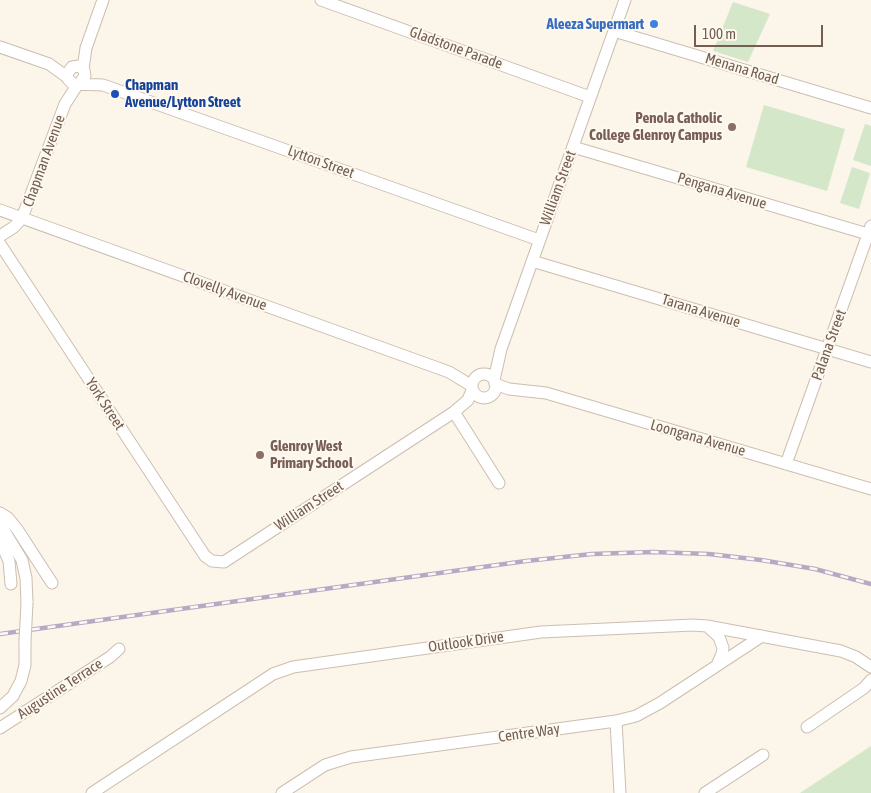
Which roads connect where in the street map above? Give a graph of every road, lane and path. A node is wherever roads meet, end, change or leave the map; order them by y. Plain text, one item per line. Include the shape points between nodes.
1 (103, 0) edge
2 (321, 0) edge
3 (625, 0) edge
4 (614, 31) junction
5 (0, 47) edge
6 (76, 74) junction
7 (590, 96) junction
8 (871, 108) edge
9 (573, 146) junction
10 (0, 210) edge
11 (22, 218) junction
12 (870, 232) edge
13 (0, 236) edge
14 (539, 240) junction
15 (0, 244) edge
16 (532, 261) junction
17 (827, 349) junction
18 (871, 362) edge
19 (482, 382) junction
20 (525, 392) junction
21 (487, 397) junction
22 (454, 412) junction
23 (786, 464) junction
24 (499, 483) dead end
25 (871, 489) edge
26 (0, 513) edge
27 (0, 524) edge
28 (0, 540) edge
29 (212, 561) joint
30 (52, 583) dead end
31 (12, 584) dead end
32 (707, 626) junction
33 (762, 636) junction
34 (119, 649) dead end
35 (717, 665) junction
36 (871, 667) edge
37 (871, 680) edge
38 (0, 708) edge
39 (616, 721) junction
40 (807, 726) dead end
41 (0, 728) edge
42 (763, 755) dead end
43 (92, 793) edge
44 (282, 793) edge
45 (620, 793) edge
46 (705, 793) edge

1 - 6 street, Chapman Avenue
2 - 7 street, Gladstone Parade
3 - 4 street, William Street
4 - 7 street, William Street
4 - 8 street, Menana Road
5 - 6 street, Lytton Street
6 - 11 street, Chapman Avenue
6 - 14 street, Lytton Street
7 - 9 street, William Street
9 - 12 street, Pengana Avenue
9 - 14 street, William Street
10 - 11 street, Clovelly Avenue
11 - 13 street, Chapman Avenue
11 - 19 street, Clovelly Avenue
12 - 17 street, Palana Street
14 - 16 street, William Street
15 - 29 street, York Street via 205,556
16 - 17 street, Tarana Avenue
16 - 19 street, William Street via 501,349
17 - 18 street, Tarana Avenue
17 - 23 street, Palana Street
19 - 20 street, Loongana Avenue
19 - 21 street via 478,396
19 - 21 street via 494,391
19 - 22 street, William Street
20 - 21 street, Loongana Avenue
20 - 23 street, Loongana Avenue via 546,393
21 - 22 street, William Street
22 - 24 street
22 - 29 street, William Street via 224,562
23 - 25 street, Loongana Avenue
26 - 30 street via 17,529
27 - 38 street, Augustine Terrace, bridge via 22,560 27,603 25,665 21,681 13,696
28 - 31 street via 9,562
32 - 33 street, Outlook Drive
32 - 35 street via 719,637 723,648
32 - 43 street, Outlook Drive via 541,632 292,667 273,674
33 - 35 street, Centre Way
33 - 36 street, Outlook Drive via 841,651
34 - 41 street, Augustine Terrace
35 - 39 street, Centre Way via 660,703 636,716
37 - 40 street
39 - 44 street, Centre Way via 351,757 325,765
39 - 45 street
42 - 46 street

